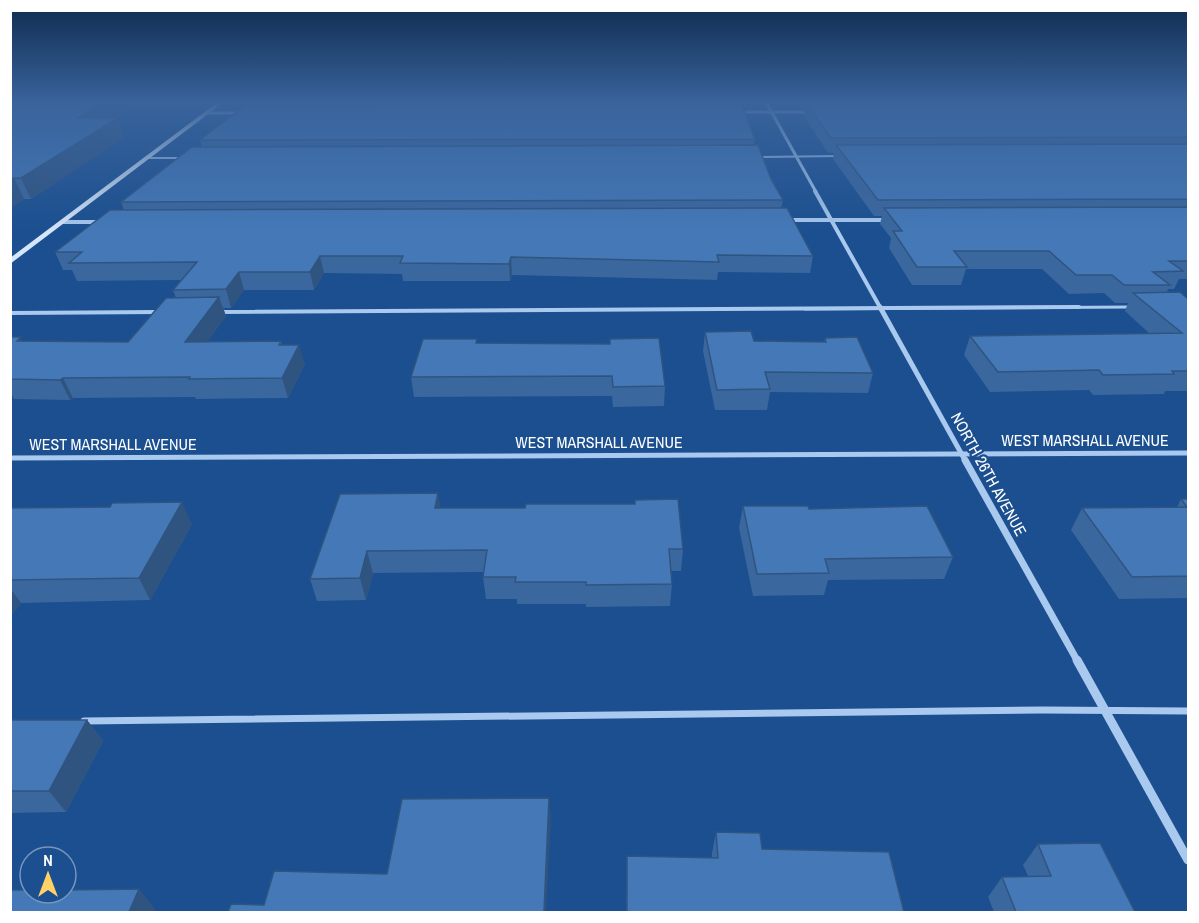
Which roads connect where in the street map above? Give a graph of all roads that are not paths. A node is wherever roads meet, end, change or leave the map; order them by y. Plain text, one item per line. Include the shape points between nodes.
1 (165, 145) edge
2 (789, 145) edge
3 (844, 156) edge
4 (754, 157) edge
5 (796, 157) junction
6 (148, 158) junction
7 (188, 158) edge
8 (781, 220) edge
9 (831, 220) junction
10 (893, 220) edge
11 (63, 222) junction
12 (108, 222) edge
13 (10, 262) edge
14 (1141, 307) edge
15 (882, 309) junction
16 (166, 312) edge
17 (214, 312) edge
18 (10, 313) edge
19 (1188, 453) edge
20 (962, 454) junction
21 (10, 458) edge
22 (1105, 710) junction
23 (1188, 711) edge
24 (70, 721) edge
25 (1188, 860) edge

1 - 6 main road
2 - 5 street, NORTH 26TH AVENUE
3 - 5 lane
4 - 5 lane
5 - 9 street, NORTH 26TH AVENUE
6 - 7 lane
6 - 11 main road
8 - 9 street
9 - 10 street
9 - 15 street, NORTH 26TH AVENUE
11 - 12 street
11 - 13 main road
14 - 15 lane
15 - 17 lane
15 - 20 street, NORTH 26TH AVENUE
16 - 18 lane
19 - 20 street, WEST MARSHALL AVENUE
20 - 21 street, WEST MARSHALL AVENUE
20 - 22 street, NORTH 26TH AVENUE
22 - 23 lane
22 - 24 lane
22 - 25 street, NORTH 26TH AVENUE

